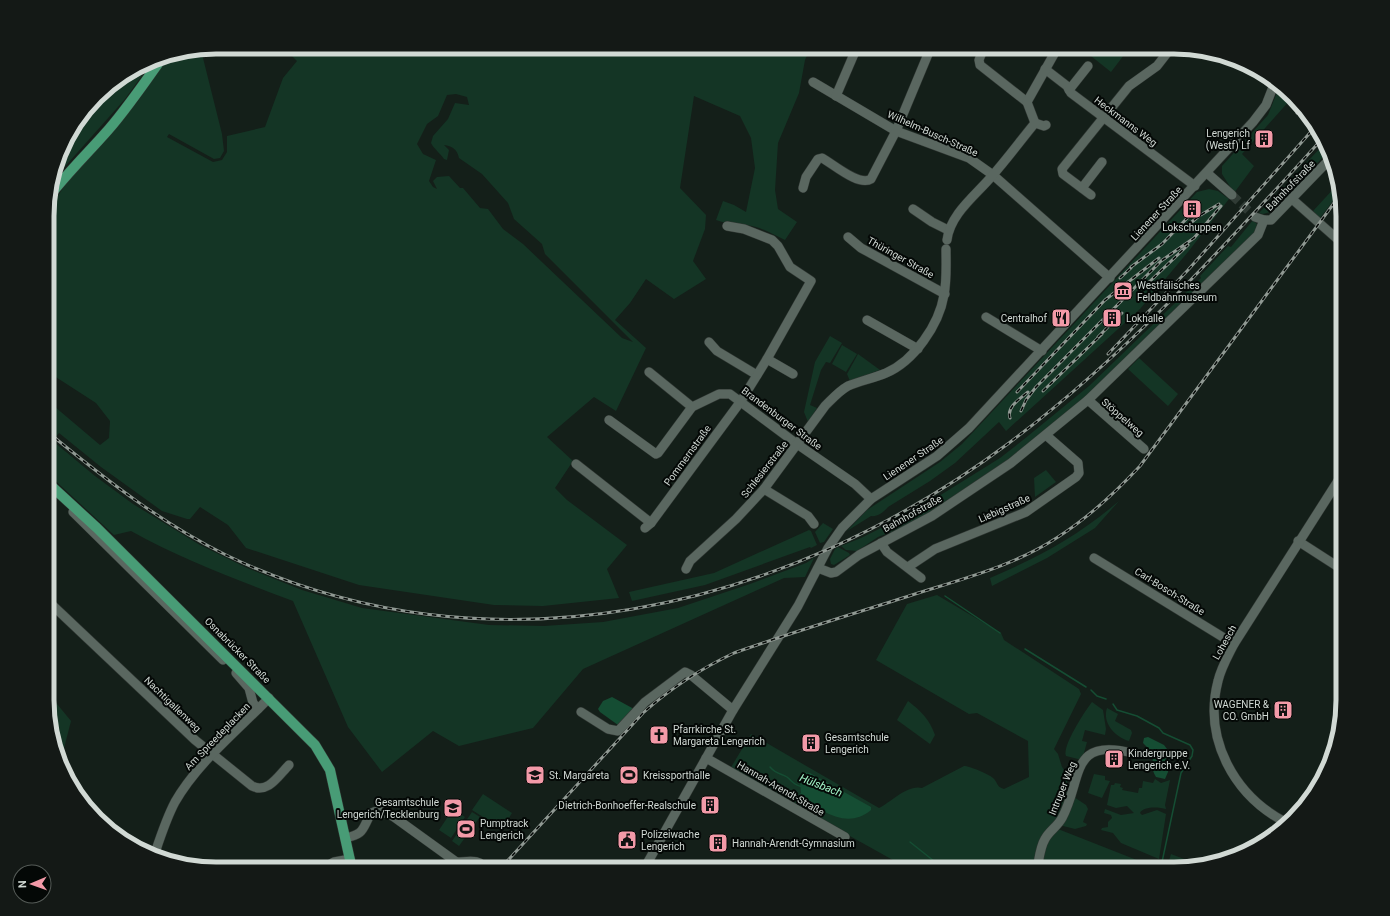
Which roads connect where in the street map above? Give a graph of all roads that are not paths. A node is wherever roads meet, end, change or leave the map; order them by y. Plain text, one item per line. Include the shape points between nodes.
1 (854, 54) edge
2 (928, 54) edge
3 (981, 54) edge
4 (1054, 54) edge
5 (1166, 54) edge
6 (157, 65) edge
7 (1088, 66) dead end
8 (1045, 70) junction
9 (813, 82) dead end
10 (1273, 87) edge
11 (1069, 90) junction
12 (836, 96) junction
13 (1027, 102) junction
14 (1104, 118) junction
15 (1035, 123) junction
16 (1046, 125) dead end
17 (896, 131) junction
18 (1102, 162) dead end
19 (1327, 163) edge
20 (1207, 173) junction
21 (993, 175) junction
22 (1195, 186) junction
23 (56, 188) edge
24 (803, 188) dead end
25 (1082, 188) junction
26 (1091, 195) dead end
27 (1232, 195) tunnel mouth
28 (1292, 198) junction
29 (913, 209) dead end
30 (727, 226) dead end
31 (948, 230) junction
32 (848, 237) dead end
33 (1336, 238) edge
34 (1110, 278) junction
35 (945, 294) junction
36 (986, 318) dead end
37 (867, 320) dead end
38 (709, 342) dead end
39 (918, 348) junction
40 (1042, 351) junction
41 (767, 359) junction
42 (649, 372) dead end
43 (793, 374) dead end
44 (757, 375) junction
45 (1088, 400) junction
46 (741, 401) junction
47 (692, 407) junction
48 (609, 420) dead end
49 (1046, 436) junction
50 (797, 444) junction
51 (1144, 449) dead end
52 (576, 464) dead end
53 (1336, 484) edge
54 (54, 488) edge
55 (764, 489) junction
56 (54, 496) edge
57 (871, 499) junction
58 (814, 524) dead end
59 (1298, 541) junction
60 (882, 543) junction
61 (1094, 558) dead end
62 (1336, 565) edge
63 (908, 567) junction
64 (818, 568) junction
65 (686, 569) dead end
66 (921, 578) dead end
67 (54, 606) edge
68 (1234, 644) junction
69 (269, 698) junction
70 (258, 709) junction
71 (733, 710) junction
72 (580, 712) dead end
73 (1132, 753) dead end
74 (212, 755) junction
75 (706, 758) junction
76 (289, 765) dead end
77 (1283, 821) edge
78 (845, 837) dead end
79 (345, 838) junction
80 (156, 851) edge
81 (351, 862) edge
82 (457, 862) joint
83 (479, 862) edge
84 (648, 862) edge
85 (1039, 862) edge

1 - 12 street
2 - 17 street
3 - 13 street via 980,65
4 - 8 street
5 - 14 street via 1157,66 1129,86
6 - 23 main road via 109,129
7 - 11 street
8 - 11 street, Heckmanns Weg
8 - 13 street
9 - 12 street, Wilhelm-Busch-Straße
10 - 20 street, Lienener Straße via 1262,111
11 - 14 street, Heckmanns Weg
12 - 17 street, Wilhelm-Busch-Straße
13 - 15 street
14 - 22 street, Heckmanns Weg
14 - 25 street via 1062,169 1063,174
15 - 16 street
15 - 21 street, Schlesierstraße
17 - 21 street, Wilhelm-Busch-Straße via 969,158
17 - 24 street via 868,181 847,175 822,158 818,159 806,177
18 - 25 street
19 - 28 street, Bahnhofstraße
20 - 22 street, Lienener Straße
20 - 27 street
21 - 31 street, Schlesierstraße via 959,212
21 - 34 street, Wilhelm-Busch-Straße
22 - 34 street, Lienener Straße
25 - 26 street
28 - 33 street
28 - 45 street, Bahnhofstraße via 1271,220 1260,219 1258,235
29 - 31 street
30 - 41 street, Pommernstraße via 744,229 772,240 790,267 811,282
31 - 35 street, Schlesierstraße
32 - 35 street, Thüringer Straße via 861,248
34 - 40 street, Lienener Straße
35 - 39 street, Schlesierstraße via 938,317
36 - 40 street
37 - 39 street
38 - 44 street via 717,351
39 - 50 street, Schlesierstraße via 899,367 849,386 836,395
40 - 57 street, Lienener Straße via 954,442
41 - 43 street
41 - 44 street, Pommernstraße
42 - 47 street
44 - 46 street, Pommernstraße
45 - 49 street, Bahnhofstraße
45 - 51 street, Stöppelweg
46 - 47 street, Brandenburger Straße via 724,392
46 - 50 street, Brandenburger Straße
46 - 52 street, Pommernstraße via 648,525
47 - 48 street, Brandenburger Straße via 656,454
49 - 60 street, Bahnhofstraße via 972,491
49 - 63 street, Liebigstraße via 1078,463 1080,472 1076,477 1026,512 935,550
50 - 55 street, Schlesierstraße
50 - 57 street, Brandenburger Straße via 855,484
53 - 59 street, Lohesch
54 - 69 main road, Osnabrücker Straße
55 - 58 street via 808,516
55 - 65 street, Schlesierstraße via 690,561
56 - 70 street, Osnabrücker Straße via 246,683
57 - 64 street, Lienener Straße via 842,528
59 - 62 street
59 - 68 street, Lohesch
60 - 63 street via 887,552
60 - 64 street, Bahnhofstraße via 859,555 836,572 831,573
61 - 68 street, Carl-Bosch-Straße
63 - 66 street
64 - 71 street via 798,606
67 - 74 street, Nachtigallenweg
68 - 77 street, Lohesch via 1222,668 1215,694 1214,722 1218,739 1229,770 1245,792
69 - 70 street, Am Spreedeplacken
69 - 79 main road, Osnabrücker Straße via 324,758 334,786
70 - 74 street, Am Spreedeplacken
71 - 72 street via 685,672 645,702 618,731 608,729
71 - 75 street
73 - 85 street, Intruper Weg via 1105,748 1088,756 1074,783 1062,819 1044,840
74 - 76 street, Nachtigallenweg via 259,789 268,787
74 - 80 street, Am Spreedeplacken via 174,803
75 - 78 street, Hannah-Arendt-Straße
75 - 84 street
79 - 81 main road, Osnabrücker Straße
79 - 82 street via 360,834 371,813 382,811
82 - 83 street

